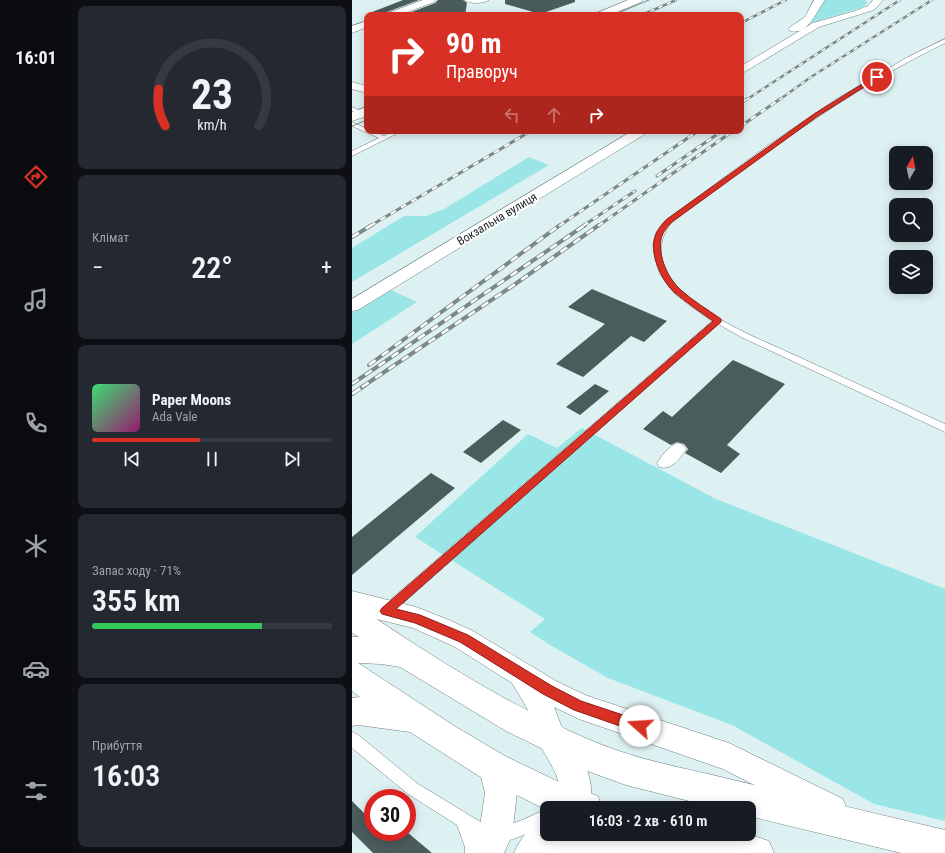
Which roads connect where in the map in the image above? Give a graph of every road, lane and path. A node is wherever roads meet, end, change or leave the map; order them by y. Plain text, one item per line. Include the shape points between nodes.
1 (432, 0) edge
2 (468, 0) edge
3 (484, 0) edge
4 (638, 0) edge
5 (820, 0) edge
6 (878, 0) edge
7 (400, 12) edge
8 (608, 12) edge
9 (364, 25) edge
10 (352, 30) edge
11 (945, 41) edge
12 (744, 58) edge
13 (744, 68) edge
14 (352, 85) edge
15 (364, 89) edge
16 (352, 124) edge
17 (364, 130) edge
18 (374, 134) edge
19 (392, 134) edge
20 (618, 134) edge
21 (636, 134) edge
22 (383, 138) junction
23 (352, 154) edge
24 (352, 294) edge
25 (352, 306) edge
26 (718, 320) junction
27 (945, 428) edge
28 (678, 449) dead end
29 (665, 463) dead end
30 (361, 617) edge
31 (352, 650) edge
32 (404, 654) junction
33 (352, 674) edge
34 (521, 674) junction
35 (352, 712) edge
36 (414, 718) junction
37 (552, 738) junction
38 (352, 739) edge
39 (495, 768) junction
40 (557, 801) edge
41 (571, 801) edge
42 (463, 821) junction
43 (540, 821) edge
44 (870, 829) junction
45 (542, 841) edge
46 (643, 841) edge
47 (707, 841) edge
48 (485, 847) edge
49 (945, 847) edge
50 (531, 853) edge
51 (569, 853) edge
52 (757, 853) edge

1 - 7 street
2 - 3 street
4 - 8 main road
5 - 12 street via 802,24
6 - 13 street via 871,8 862,12 816,25
9 - 10 street
11 - 26 lane via 916,54 816,115 669,220 661,230 658,240 657,252 664,273 677,291
14 - 15 street
16 - 17 lane
18 - 22 lane
19 - 22 lane
20 - 24 street, Вокзальна вулиця
21 - 25 street, Вокзальна вулиця
22 - 23 lane
26 - 27 lane via 744,335
26 - 30 lane
28 - 29 street
30 - 32 main road
30 - 34 street via 416,618 464,639
31 - 32 main road via 381,650
32 - 37 main road via 517,722
33 - 36 main road
34 - 37 street via 538,701
34 - 44 street via 578,706 729,757
35 - 36 main road
36 - 39 main road
37 - 41 main road via 573,770 576,785
37 - 44 main road via 626,769
38 - 42 lane via 413,789
39 - 40 main road
39 - 48 main road via 501,793
42 - 48 lane via 481,831
42 - 48 lane via 473,847
43 - 48 lane via 509,833
44 - 49 main road
45 - 50 main road
46 - 51 main road
47 - 52 main road

